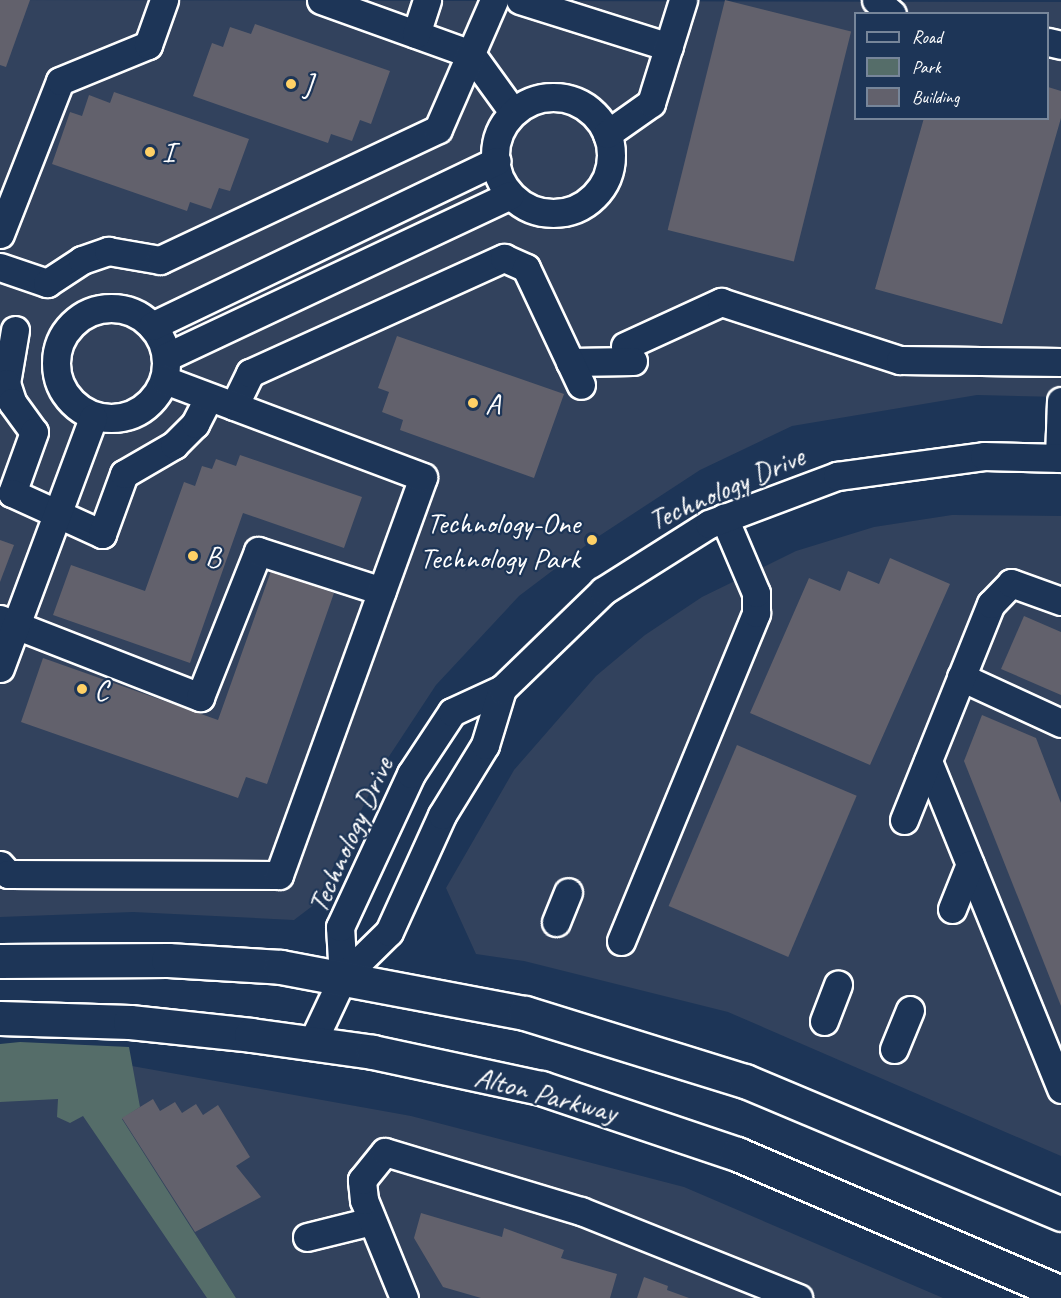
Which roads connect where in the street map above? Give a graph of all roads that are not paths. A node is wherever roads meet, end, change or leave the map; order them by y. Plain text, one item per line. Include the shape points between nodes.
1 (164, 0) edge
2 (321, 0) edge
3 (427, 0) edge
4 (494, 0) edge
5 (520, 0) edge
6 (683, 0) edge
7 (876, 0) edge
8 (890, 12) edge
9 (416, 34) junction
10 (669, 47) junction
11 (471, 54) junction
12 (513, 112) junction
13 (608, 134) junction
14 (496, 161) junction
15 (510, 195) junction
16 (0, 234) edge
17 (0, 267) edge
18 (152, 326) junction
19 (8, 327) edge
20 (58, 345) junction
21 (1061, 362) edge
22 (165, 369) junction
23 (1061, 401) edge
24 (221, 402) junction
25 (93, 418) junction
26 (1060, 458) edge
27 (56, 517) junction
28 (724, 518) junction
29 (382, 591) junction
30 (1061, 601) edge
31 (8, 622) edge
32 (0, 668) edge
33 (961, 677) junction
34 (502, 689) junction
35 (1061, 723) edge
36 (928, 761) junction
37 (904, 820) dead end
38 (970, 864) junction
39 (0, 865) edge
40 (568, 891) dead end
41 (952, 909) dead end
42 (556, 922) dead end
43 (621, 941) dead end
44 (0, 961) edge
45 (343, 977) junction
46 (838, 985) dead end
47 (910, 1010) dead end
48 (0, 1018) edge
49 (824, 1021) dead end
50 (312, 1043) junction
51 (894, 1049) dead end
52 (1061, 1089) edge
53 (1061, 1214) edge
54 (372, 1221) junction
55 (307, 1237) dead end
56 (1061, 1293) edge
57 (404, 1298) edge
58 (798, 1298) edge

1 - 16 street via 148,45 60,81
2 - 9 street
3 - 9 street
4 - 11 street
5 - 10 street
6 - 10 street
7 - 8 street
9 - 11 street
10 - 13 street via 651,103
11 - 12 street
11 - 17 street via 438,129 160,260 108,251 82,260 48,283
12 - 13 street via 543,98 577,102 596,115
12 - 14 street via 500,131
13 - 15 street via 611,157 592,201 564,214 528,208
14 - 15 street
14 - 18 street
15 - 22 street
18 - 20 street via 128,310 107,307 86,313 69,326
18 - 22 street
19 - 20 street
19 - 27 street via 6,383 12,402 34,432 12,493
20 - 25 street via 55,366 61,387
21 - 24 street via 900,360 721,302 629,353 576,373 526,268 504,258 250,373
22 - 24 street
22 - 25 street via 135,412
23 - 26 street
24 - 27 street via 174,445 124,474 102,534
24 - 29 street via 423,477
25 - 27 street
26 - 28 street, Technology Drive via 984,456 910,462 837,476
27 - 31 street
28 - 34 street, Technology Drive via 673,543 603,591
28 - 43 street via 756,593 756,613
29 - 31 street via 258,551 200,697
29 - 39 street via 279,874 8,874
30 - 33 street via 1011,583 991,604
31 - 32 street
33 - 35 street
33 - 36 street
34 - 45 street, Technology Drive via 485,745 442,815 389,932
34 - 45 street, Technology Drive via 452,712 411,774 340,927
36 - 37 street
36 - 38 street
38 - 41 street
38 - 52 street
40 - 42 street
44 - 45 main road via 168,960
45 - 50 street, Technology Drive
45 - 53 main road via 525,1013 709,1068
46 - 49 street
47 - 51 street
48 - 50 main road, Alton Parkway via 130,1022
50 - 56 main road, Alton Parkway via 541,1088 652,1124 759,1163
54 - 55 street
54 - 57 street
54 - 58 street via 362,1180 385,1152 581,1210

